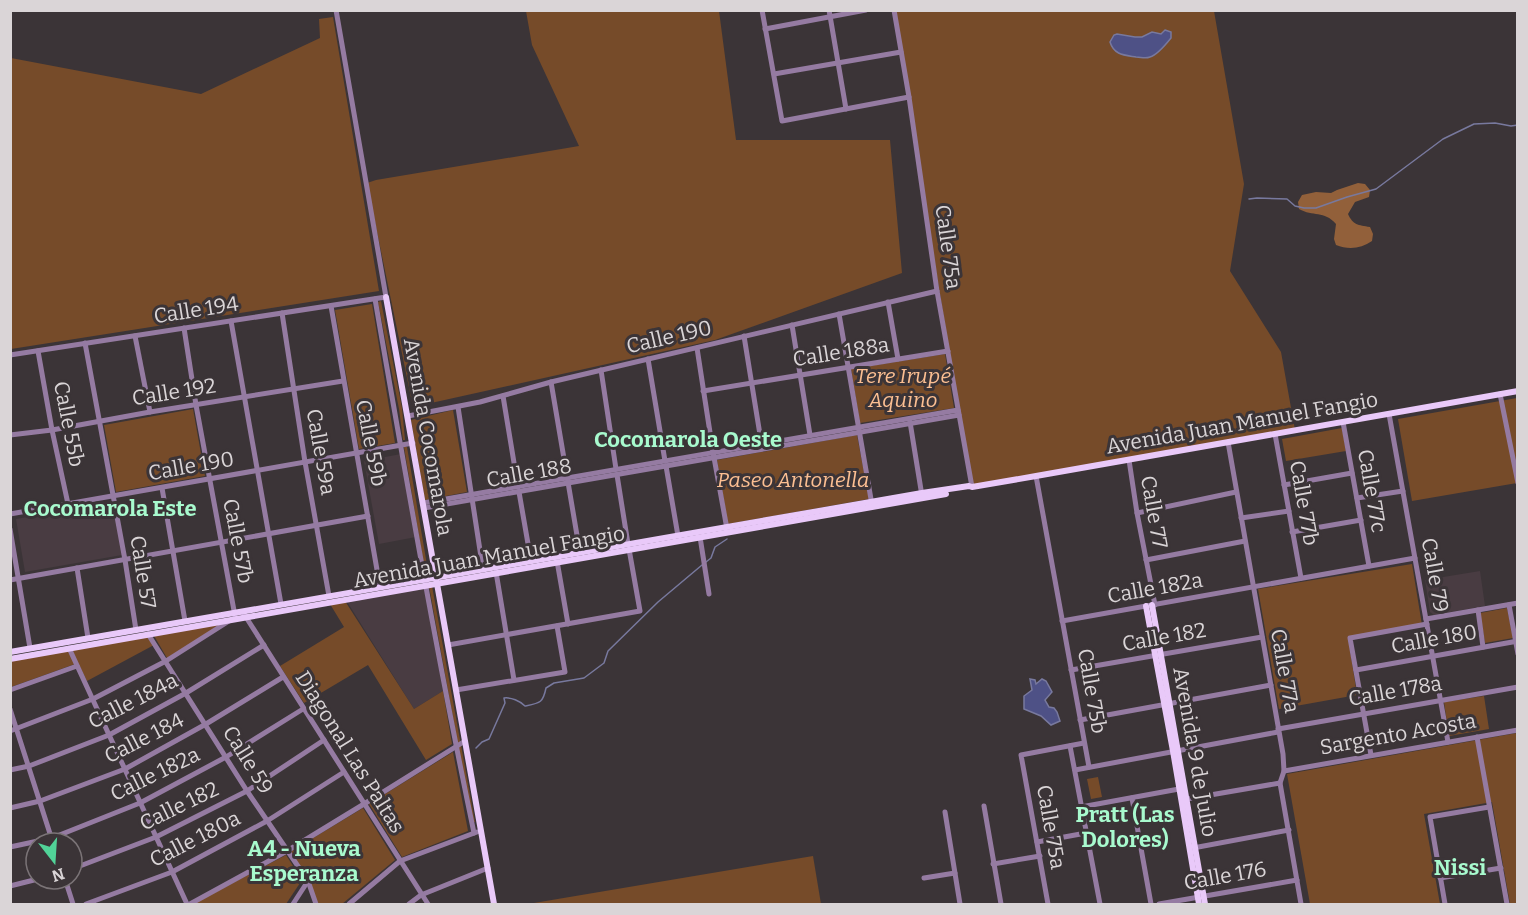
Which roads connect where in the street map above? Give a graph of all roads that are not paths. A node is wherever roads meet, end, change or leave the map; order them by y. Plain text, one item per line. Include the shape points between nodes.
1 (336, 10) edge
2 (762, 10) edge
3 (866, 10) edge
4 (894, 10) edge
5 (829, 14) edge
6 (765, 28) junction
7 (901, 51) junction
8 (838, 63) junction
9 (774, 74) junction
10 (909, 97) junction
11 (846, 109) junction
12 (937, 291) junction
13 (386, 297) junction
14 (375, 299) junction
15 (888, 302) junction
16 (331, 306) junction
17 (282, 313) junction
18 (839, 314) junction
19 (231, 321) junction
20 (792, 325) junction
21 (184, 328) junction
22 (135, 336) junction
23 (744, 336) junction
24 (85, 343) junction
25 (697, 348) junction
26 (38, 351) junction
27 (948, 351) junction
28 (10, 355) edge
29 (648, 359) junction
30 (898, 359) junction
31 (848, 368) junction
32 (601, 370) junction
33 (800, 375) junction
34 (343, 381) junction
35 (551, 382) junction
36 (751, 384) junction
37 (293, 389) junction
38 (703, 391) junction
39 (1518, 391) edge
40 (1500, 394) junction
41 (503, 396) junction
42 (245, 397) junction
43 (196, 405) junction
44 (458, 407) junction
45 (150, 412) junction
46 (958, 412) junction
47 (1389, 414) junction
48 (408, 416) junction
49 (99, 421) junction
50 (909, 421) junction
51 (1343, 422) junction
52 (52, 430) junction
53 (859, 430) junction
54 (1275, 434) junction
55 (10, 435) edge
56 (810, 435) junction
57 (1227, 442) junction
58 (412, 443) junction
59 (400, 445) junction
60 (762, 447) junction
61 (356, 453) junction
62 (713, 455) junction
63 (1129, 460) junction
64 (305, 462) junction
65 (666, 463) junction
66 (258, 470) junction
67 (617, 472) junction
68 (1352, 473) junction
69 (1036, 476) junction
70 (209, 479) junction
71 (567, 481) junction
72 (1518, 483) edge
73 (1284, 485) junction
74 (972, 487) junction
75 (162, 488) junction
76 (518, 489) junction
77 (1403, 491) junction
78 (1236, 492) junction
79 (922, 495) junction
80 (113, 496) junction
81 (471, 497) junction
82 (1357, 498) junction
83 (68, 504) junction
84 (872, 504) junction
85 (424, 506) junction
86 (1289, 511) junction
87 (10, 513) edge
88 (1137, 513) junction
89 (368, 516) junction
90 (1241, 518) junction
91 (1361, 520) junction
92 (316, 525) junction
93 (10, 528) edge
94 (727, 530) junction
95 (1292, 532) junction
96 (269, 534) junction
97 (678, 536) junction
98 (699, 537) junction
99 (1245, 541) junction
100 (222, 542) junction
101 (629, 547) junction
102 (174, 551) junction
103 (580, 553) junction
104 (1415, 558) junction
105 (125, 560) junction
106 (1146, 560) junction
107 (531, 561) junction
108 (557, 561) junction
109 (1369, 566) junction
110 (77, 568) junction
111 (483, 570) junction
112 (496, 572) junction
113 (1301, 578) junction
114 (18, 579) junction
115 (10, 580) edge
116 (437, 580) junction
117 (425, 582) junction
118 (380, 587) junction
119 (1253, 587) junction
120 (709, 594) dead end
121 (329, 596) junction
122 (1518, 603) edge
123 (281, 604) junction
124 (1509, 605) junction
125 (1151, 606) junction
126 (1478, 610) junction
127 (244, 614) junction
128 (234, 616) junction
129 (185, 621) junction
130 (1062, 621) junction
131 (1426, 622) junction
132 (568, 624) junction
133 (557, 626) junction
134 (136, 630) junction
135 (148, 634) junction
136 (506, 636) junction
137 (1262, 637) junction
138 (88, 638) junction
139 (1516, 641) edge
140 (264, 645) junction
141 (448, 645) junction
142 (1483, 647) junction
143 (30, 648) junction
144 (69, 648) junction
145 (10, 652) edge
146 (1518, 654) edge
147 (1158, 655) junction
148 (1433, 656) junction
149 (10, 658) edge
150 (166, 661) junction
151 (77, 666) junction
152 (1071, 669) junction
153 (1356, 670) junction
154 (283, 677) junction
155 (514, 680) junction
156 (1271, 686) junction
157 (1518, 687) edge
158 (10, 690) edge
159 (456, 690) junction
160 (186, 693) junction
161 (93, 699) junction
162 (1441, 700) junction
163 (1167, 704) junction
164 (10, 709) edge
165 (303, 709) junction
166 (1364, 714) junction
167 (1080, 720) junction
168 (206, 724) junction
169 (14, 730) edge
170 (1278, 730) junction
171 (1518, 730) edge
172 (109, 735) junction
173 (1477, 737) junction
174 (324, 740) junction
175 (465, 741) junction
176 (1448, 742) junction
177 (1084, 743) junction
178 (456, 746) junction
179 (1070, 746) junction
180 (1176, 751) junction
181 (1371, 755) junction
182 (226, 757) junction
183 (29, 766) junction
184 (1089, 767) junction
185 (125, 769) junction
186 (10, 770) edge
187 (1075, 770) junction
188 (1284, 771) junction
189 (344, 772) junction
190 (1280, 783) junction
191 (1179, 789) junction
192 (247, 791) junction
193 (1132, 798) junction
194 (1186, 799) junction
195 (40, 801) junction
196 (140, 803) junction
197 (364, 804) junction
198 (984, 807) dead end
199 (1081, 807) junction
200 (1490, 807) junction
201 (10, 808) edge
202 (945, 812) dead end
203 (267, 821) junction
204 (1288, 830) junction
205 (49, 831) edge
206 (73, 831) edge
207 (478, 832) junction
208 (1086, 833) junction
209 (156, 837) junction
210 (1037, 842) junction
211 (1192, 848) junction
212 (287, 851) junction
213 (1040, 856) junction
214 (400, 861) junction
215 (84, 864) edge
216 (993, 864) junction
217 (488, 868) junction
218 (1501, 868) junction
219 (172, 872) junction
220 (955, 873) junction
221 (924, 878) dead end
222 (1440, 878) junction
223 (1297, 880) junction
224 (308, 881) junction
225 (421, 895) junction
226 (1200, 900) edge
227 (86, 904) edge
228 (189, 904) edge
229 (292, 904) edge
230 (316, 904) edge
231 (349, 904) edge
232 (409, 904) edge
233 (428, 904) edge
234 (495, 904) edge
235 (960, 904) edge
236 (1001, 904) edge
237 (1048, 904) edge
238 (1100, 904) edge
239 (1151, 904) edge
240 (1159, 904) edge
241 (1205, 904) edge
242 (1301, 904) edge
243 (1445, 904) edge
244 (1507, 904) edge

1 - 13 street, Avenida Cocomarola
2 - 6 street
3 - 5 street
4 - 7 street, Calle 75a
5 - 6 street
5 - 8 street
6 - 9 street
7 - 8 street
7 - 10 street, Calle 75a
8 - 9 street
8 - 11 street
9 - 11 street via 782,121
10 - 11 street
10 - 12 street, Calle 75a
12 - 15 street, Calle 190
12 - 27 street, Calle 75a
13 - 14 street, Calle 194
13 - 48 main road, Avenida Cocomarola
14 - 16 street, Calle 194
14 - 59 street
15 - 18 street, Calle 190
15 - 30 street
16 - 17 street, Calle 194
16 - 34 street, Calle 59b
17 - 19 street, Calle 194
17 - 37 street, Calle 59a
18 - 20 street, Calle 190
18 - 31 street
19 - 21 street, Calle 194
19 - 42 street
20 - 23 street, Calle 190
20 - 33 street
21 - 22 street, Calle 194
21 - 43 street, Calle 57b
22 - 24 street, Calle 194
22 - 45 street
23 - 25 street, Calle 190
23 - 36 street
24 - 26 street, Calle 194
24 - 49 street, Calle 57
25 - 29 street, Calle 190
25 - 38 street
26 - 28 street, Calle 194
26 - 52 street, Calle 55b
27 - 30 street, Calle 188a
27 - 46 street, Calle 75a
29 - 32 street, Calle 190
29 - 65 street
30 - 31 street, Calle 188a
31 - 33 street, Calle 188a
31 - 53 street
32 - 35 street, Calle 190
32 - 67 street
33 - 36 street, Calle 188a
33 - 56 street
34 - 37 street, Calle 192
34 - 61 street, Calle 59b
35 - 41 street, Calle 190
35 - 71 street
36 - 38 street, Calle 188a
36 - 60 street
37 - 42 street, Calle 192
37 - 64 street, Calle 59a
38 - 62 street
39 - 40 main road, Avenida Juan Manuel Fangio
40 - 47 main road, Avenida Juan Manuel Fangio
40 - 72 street
41 - 44 street, Calle 190
41 - 76 street
42 - 43 street, Calle 192
42 - 66 street
43 - 45 street, Calle 192
43 - 70 street, Calle 57b
44 - 48 street, Calle 190
44 - 81 street
45 - 49 street, Calle 192
46 - 50 street, Calle 188
46 - 74 street, Calle 75a
47 - 51 main road, Avenida Juan Manuel Fangio
47 - 77 street, Calle 79
48 - 58 main road, Avenida Cocomarola
49 - 52 street, Calle 192
49 - 80 street, Calle 57
50 - 53 street, Calle 188
50 - 79 street
51 - 54 main road, Avenida Juan Manuel Fangio
51 - 68 street, Calle 77c
52 - 55 street, Calle 192
52 - 83 street, Calle 55b
53 - 56 street, Calle 188
53 - 60 street, Calle 188
53 - 84 street
54 - 57 main road, Avenida Juan Manuel Fangio
54 - 73 street, Calle 77b
56 - 60 street, Calle 188
57 - 63 main road, Avenida Juan Manuel Fangio
57 - 78 street, Calle 77a
58 - 59 street, Calle 190
58 - 85 main road, Avenida Cocomarola
59 - 61 street, Calle 190
59 - 117 street
60 - 62 street, Calle 188
61 - 64 street, Calle 190
61 - 89 street, Calle 59b
62 - 65 street, Calle 188
62 - 94 street
63 - 69 main road, Avenida Juan Manuel Fangio
63 - 88 street, Calle 77
64 - 66 street, Calle 190
64 - 92 street, Calle 59a
65 - 67 street, Calle 188
65 - 97 street
66 - 70 street, Calle 190
66 - 96 street
67 - 71 street, Calle 188
67 - 101 street
68 - 73 street
68 - 82 street, Calle 77c
69 - 74 main road, Avenida Juan Manuel Fangio
69 - 130 street, Calle 75b
70 - 75 street, Calle 190
70 - 100 street, Calle 57b
71 - 76 street, Calle 188
71 - 103 street
73 - 86 street, Calle 77b
74 - 79 main road, Avenida Juan Manuel Fangio
75 - 80 street, Calle 190
75 - 102 street
76 - 81 street, Calle 188
76 - 107 street
77 - 82 street
77 - 104 street, Calle 79
78 - 88 street
78 - 90 street, Calle 77a
79 - 84 main road, Avenida Juan Manuel Fangio
80 - 83 street, Calle 190
80 - 105 street, Calle 57
81 - 85 street, Calle 188
81 - 111 street
82 - 91 street, Calle 77c
83 - 87 street, Calle 190
84 - 94 main road, Avenida Juan Manuel Fangio
85 - 116 main road, Avenida Cocomarola
86 - 90 street
86 - 95 street, Calle 77b
88 - 106 street, Calle 77
89 - 92 street
89 - 118 street, Calle 59b
90 - 99 street, Calle 77a
91 - 95 street
91 - 109 street, Calle 77c
92 - 96 street
92 - 121 street, Calle 59a
93 - 114 street
94 - 97 main road, Avenida Juan Manuel Fangio
94 - 98 main road, Avenida Juan Manuel Fangio
95 - 113 street, Calle 77b
96 - 100 street
96 - 123 street
97 - 101 main road, Avenida Juan Manuel Fangio
98 - 101 main road, Avenida Juan Manuel Fangio
98 - 120 street
99 - 106 street
99 - 119 street, Calle 77a
100 - 102 street
100 - 128 street, Calle 57b
101 - 103 main road, Avenida Juan Manuel Fangio
101 - 108 main road, Avenida Juan Manuel Fangio
101 - 132 street via 640,611
102 - 105 street
102 - 129 street
103 - 107 main road, Avenida Juan Manuel Fangio
104 - 109 street
104 - 131 street, Calle 79
105 - 110 street
105 - 134 street, Calle 57
106 - 125 street, Calle 77
107 - 111 main road, Avenida Juan Manuel Fangio
108 - 112 main road, Avenida Juan Manuel Fangio
108 - 132 street
109 - 113 street
110 - 114 street
110 - 138 street
111 - 116 main road, Avenida Juan Manuel Fangio
112 - 116 main road, Avenida Juan Manuel Fangio
112 - 136 street
113 - 119 street
114 - 115 street
114 - 143 street
116 - 117 main road, Avenida Juan Manuel Fangio
116 - 141 main road, Avenida Cocomarola
117 - 118 main road, Avenida Juan Manuel Fangio
117 - 127 main road, Avenida Juan Manuel Fangio
117 - 178 street
118 - 121 main road, Avenida Juan Manuel Fangio
119 - 125 street, Calle 182a
119 - 137 street, Calle 77a
121 - 123 main road, Avenida Juan Manuel Fangio
122 - 124 street
123 - 127 main road, Avenida Juan Manuel Fangio
124 - 126 street
124 - 139 street
125 - 130 street, Calle 182a
125 - 147 main road, Avenida 9 de Julio
126 - 131 street
126 - 142 street, Calle 79
127 - 128 main road, Avenida Juan Manuel Fangio
127 - 140 street, Diagonal Las Paltas
128 - 129 main road, Avenida Juan Manuel Fangio
128 - 135 main road, Avenida Juan Manuel Fangio
128 - 150 street, Calle 184a
129 - 134 main road, Avenida Juan Manuel Fangio
130 - 152 street, Calle 75b
131 - 148 street, Calle 79
131 - 153 street via 1350,638
132 - 133 street
133 - 136 street
133 - 155 street via 565,672
134 - 138 main road, Avenida Juan Manuel Fangio
135 - 144 main road, Avenida Juan Manuel Fangio
135 - 150 street, Calle 59
136 - 141 street
136 - 155 street
137 - 147 street, Calle 182
137 - 156 street, Calle 77a
138 - 143 main road, Avenida Juan Manuel Fangio
139 - 142 street, Calle 180
139 - 146 street
140 - 154 street, Diagonal Las Paltas
140 - 160 street, Calle 184a
141 - 159 main road, Avenida Cocomarola
142 - 148 street, Calle 180
143 - 145 main road, Avenida Juan Manuel Fangio
144 - 149 main road, Avenida Juan Manuel Fangio
144 - 151 street
147 - 152 street, Calle 182
147 - 163 main road, Avenida 9 de Julio
148 - 153 street, Calle 180
148 - 162 street, Calle 79
150 - 160 street, Calle 59
150 - 161 street, Calle 184a
151 - 158 street
151 - 161 street
152 - 167 street, Calle 75b
153 - 166 street
154 - 165 street, Diagonal Las Paltas
154 - 168 street, Calle 184
155 - 159 street
156 - 163 street
156 - 170 street, Calle 77a
157 - 162 street, Calle 178a
159 - 175 main road, Avenida Cocomarola
160 - 168 street, Calle 59
160 - 172 street, Calle 184a
161 - 169 street, Calle 184a
161 - 172 street
162 - 166 street, Calle 178a
162 - 176 street, Calle 79
163 - 167 street
163 - 180 main road, Avenida 9 de Julio
164 - 169 street
165 - 174 street, Diagonal Las Paltas
165 - 182 street, Calle 182a
166 - 170 street, Calle 178a
166 - 181 street
167 - 177 street, Calle 75b
168 - 182 street, Calle 59
168 - 185 street, Calle 184
169 - 183 street
170 - 180 street
170 - 188 street, Calle 77a
171 - 173 street, Sargento Acosta
172 - 183 street, Calle 184a
172 - 185 street
173 - 176 street, Sargento Acosta
173 - 200 street
174 - 189 street, Diagonal Las Paltas
174 - 192 street, Calle 182
175 - 178 street
175 - 207 main road, Avenida Cocomarola
176 - 181 street, Sargento Acosta
177 - 179 street
177 - 184 street, Calle 75b
178 - 197 street
178 - 207 street
179 - 187 street, Calle 75b
179 - 210 street, Calle 75a via 1021,755
180 - 184 street
180 - 191 main road, Avenida 9 de Julio
180 - 194 main road, Avenida 9 de Julio
181 - 188 street, Sargento Acosta
182 - 192 street, Calle 59
182 - 196 street, Calle 182a
183 - 186 street, Calle 184a
183 - 195 street
184 - 187 street
185 - 195 street, Calle 184
185 - 196 street
187 - 199 street, Calle 75b
188 - 190 street, Calle 77a
189 - 197 street, Diagonal Las Paltas
189 - 203 street, Calle 180a
190 - 194 street
190 - 204 street, Calle 77a
191 - 193 street
191 - 211 main road, Avenida 9 de Julio
192 - 203 street, Calle 59
192 - 209 street, Calle 182
193 - 199 street
193 - 239 street
194 - 211 main road, Avenida 9 de Julio
195 - 201 street, Calle 184
195 - 205 street
196 - 206 street, Calle 182a
196 - 209 street
197 - 212 street
197 - 214 street, Diagonal Las Paltas
198 - 216 street
199 - 208 street, Calle 75b
200 - 218 street
200 - 222 street via 1430,817
202 - 220 street
203 - 212 street, Calle 59
203 - 219 street, Calle 180a
204 - 211 street
204 - 223 street, Calle 77a
207 - 214 street
207 - 217 main road, Avenida Cocomarola
208 - 210 street
208 - 238 street, Calle 75b
209 - 215 street, Calle 182
209 - 219 street
210 - 213 street, Calle 75a
211 - 226 main road, Avenida 9 de Julio
212 - 224 street, Calle 59
212 - 228 street
213 - 216 street
213 - 237 street, Calle 75a
214 - 225 street, Diagonal Las Paltas
214 - 231 street
216 - 236 street
217 - 225 street
217 - 234 main road, Avenida Cocomarola
218 - 222 street
218 - 244 street
219 - 227 street, Calle 180a
219 - 228 street
220 - 221 street
220 - 235 street
222 - 243 street
223 - 226 street, Calle 176
223 - 242 street, Calle 77a
224 - 229 street
224 - 230 street, Calle 59
225 - 232 street
225 - 233 street, Diagonal Las Paltas
226 - 240 street, Calle 176
226 - 241 main road, Avenida 9 de Julio

